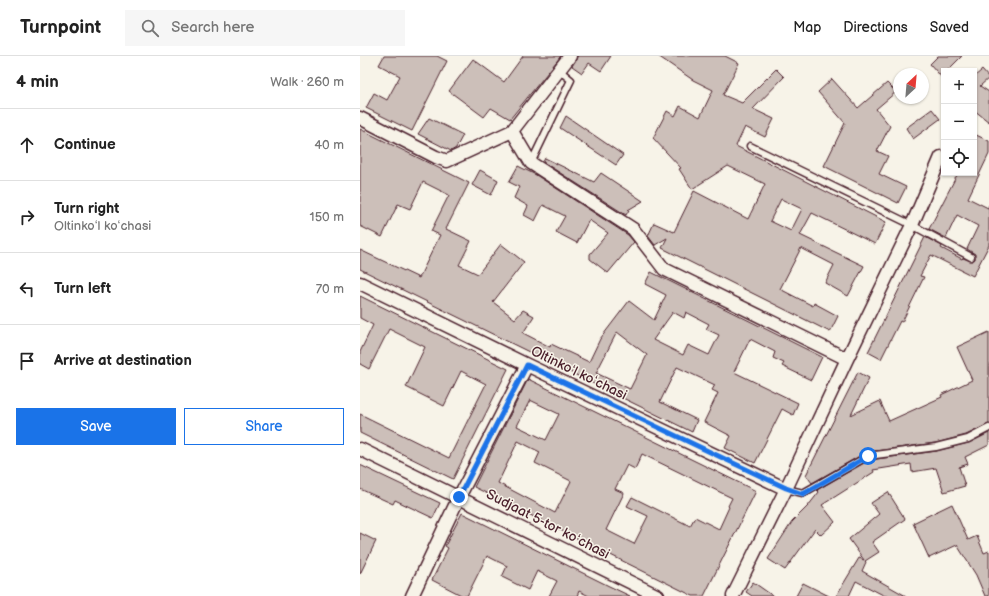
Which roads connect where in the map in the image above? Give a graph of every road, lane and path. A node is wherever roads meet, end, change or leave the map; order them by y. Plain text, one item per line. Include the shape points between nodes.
1 (570, 56) edge
2 (559, 70) junction
3 (360, 118) edge
4 (512, 131) junction
5 (750, 146) dead end
6 (941, 157) dead end
7 (531, 163) junction
8 (912, 225) junction
9 (971, 257) dead end
10 (360, 283) edge
11 (846, 359) junction
12 (527, 365) junction
13 (989, 428) edge
14 (360, 449) edge
15 (786, 488) junction
16 (459, 497) junction
17 (412, 596) edge
18 (658, 596) edge
19 (733, 596) edge

1 - 2 street
2 - 4 street
2 - 7 lane via 571,80
3 - 4 street via 447,161
4 - 7 street
5 - 8 lane
6 - 8 street
7 - 11 street via 633,230 664,269
8 - 9 lane
8 - 11 street
10 - 12 street, Oltinkoʻl koʻchasi
11 - 15 street
12 - 15 street, Oltinkoʻl koʻchasi
12 - 16 street
13 - 15 lane via 968,438 936,447 868,456 803,494
14 - 16 street, Sudjaat 5-tor koʻchasi
15 - 19 street
16 - 17 street
16 - 18 street, Sudjaat 5-tor koʻchasi

